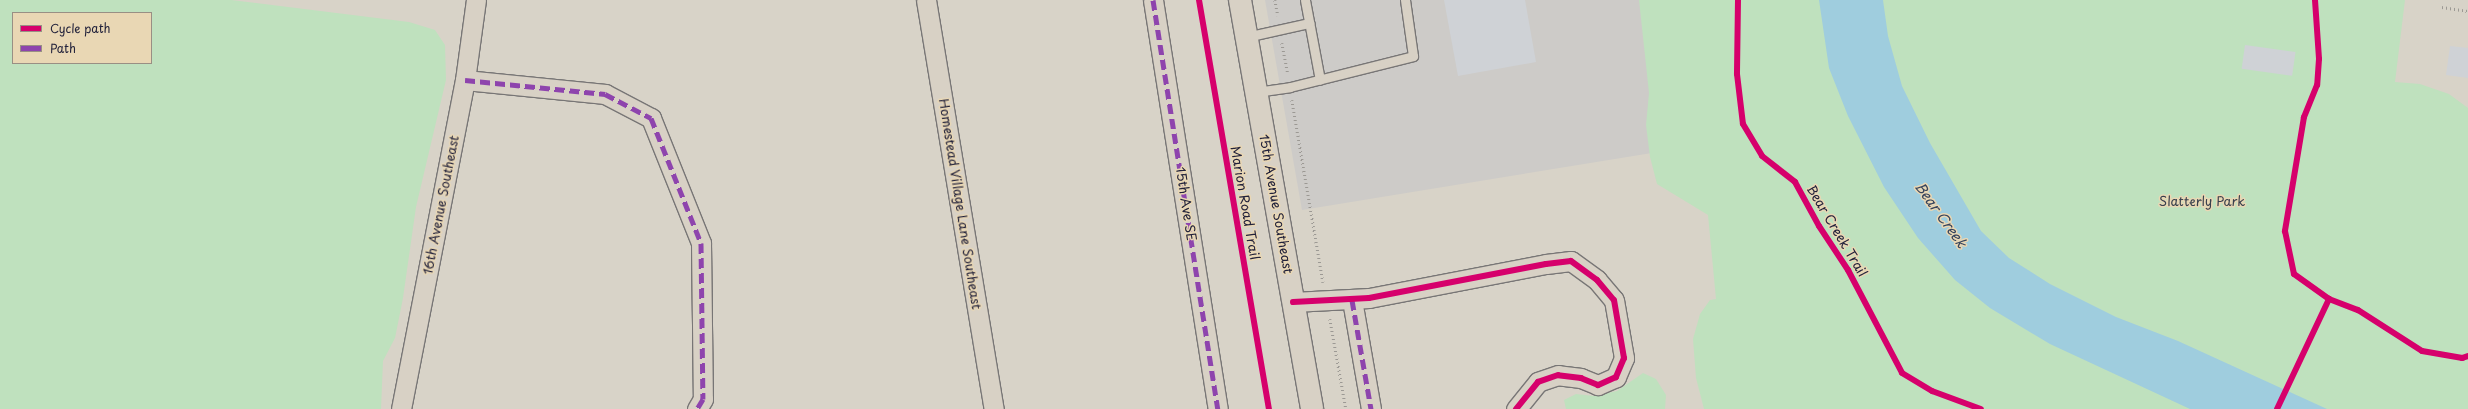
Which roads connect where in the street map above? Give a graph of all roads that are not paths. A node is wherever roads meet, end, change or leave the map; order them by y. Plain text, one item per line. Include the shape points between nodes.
1 (476, 0) edge
2 (926, 0) edge
3 (1154, 0) edge
4 (1240, 0) edge
5 (1305, 0) edge
6 (1405, 0) edge
7 (1309, 23) junction
8 (1246, 37) junction
9 (465, 80) junction
10 (1320, 80) junction
11 (1256, 92) junction
12 (1352, 300) junction
13 (1293, 302) junction
14 (401, 409) edge
15 (697, 409) edge
16 (994, 409) edge
17 (1218, 409) edge
18 (1312, 409) edge
19 (1371, 409) edge
20 (1516, 409) edge

1 - 9 street, 16th Avenue Southeast
2 - 16 street, Homestead Village Lane Southeast
3 - 17 street, 15th Ave SE
4 - 8 main road, 15th Avenue Southeast
5 - 7 lane
6 - 10 lane via 1413,56
7 - 8 lane
7 - 10 lane
8 - 11 main road, 15th Avenue Southeast
9 - 14 street, 16th Avenue Southeast
9 - 15 street via 605,94 651,118 701,243 703,399
10 - 11 lane via 1290,88
11 - 13 main road, 15th Avenue Southeast
12 - 13 street
12 - 19 street
12 - 20 street via 1570,261 1597,280 1614,300 1624,358 1616,377 1598,385 1581,378 1558,375 1538,382
13 - 18 main road, 15th Avenue Southeast

